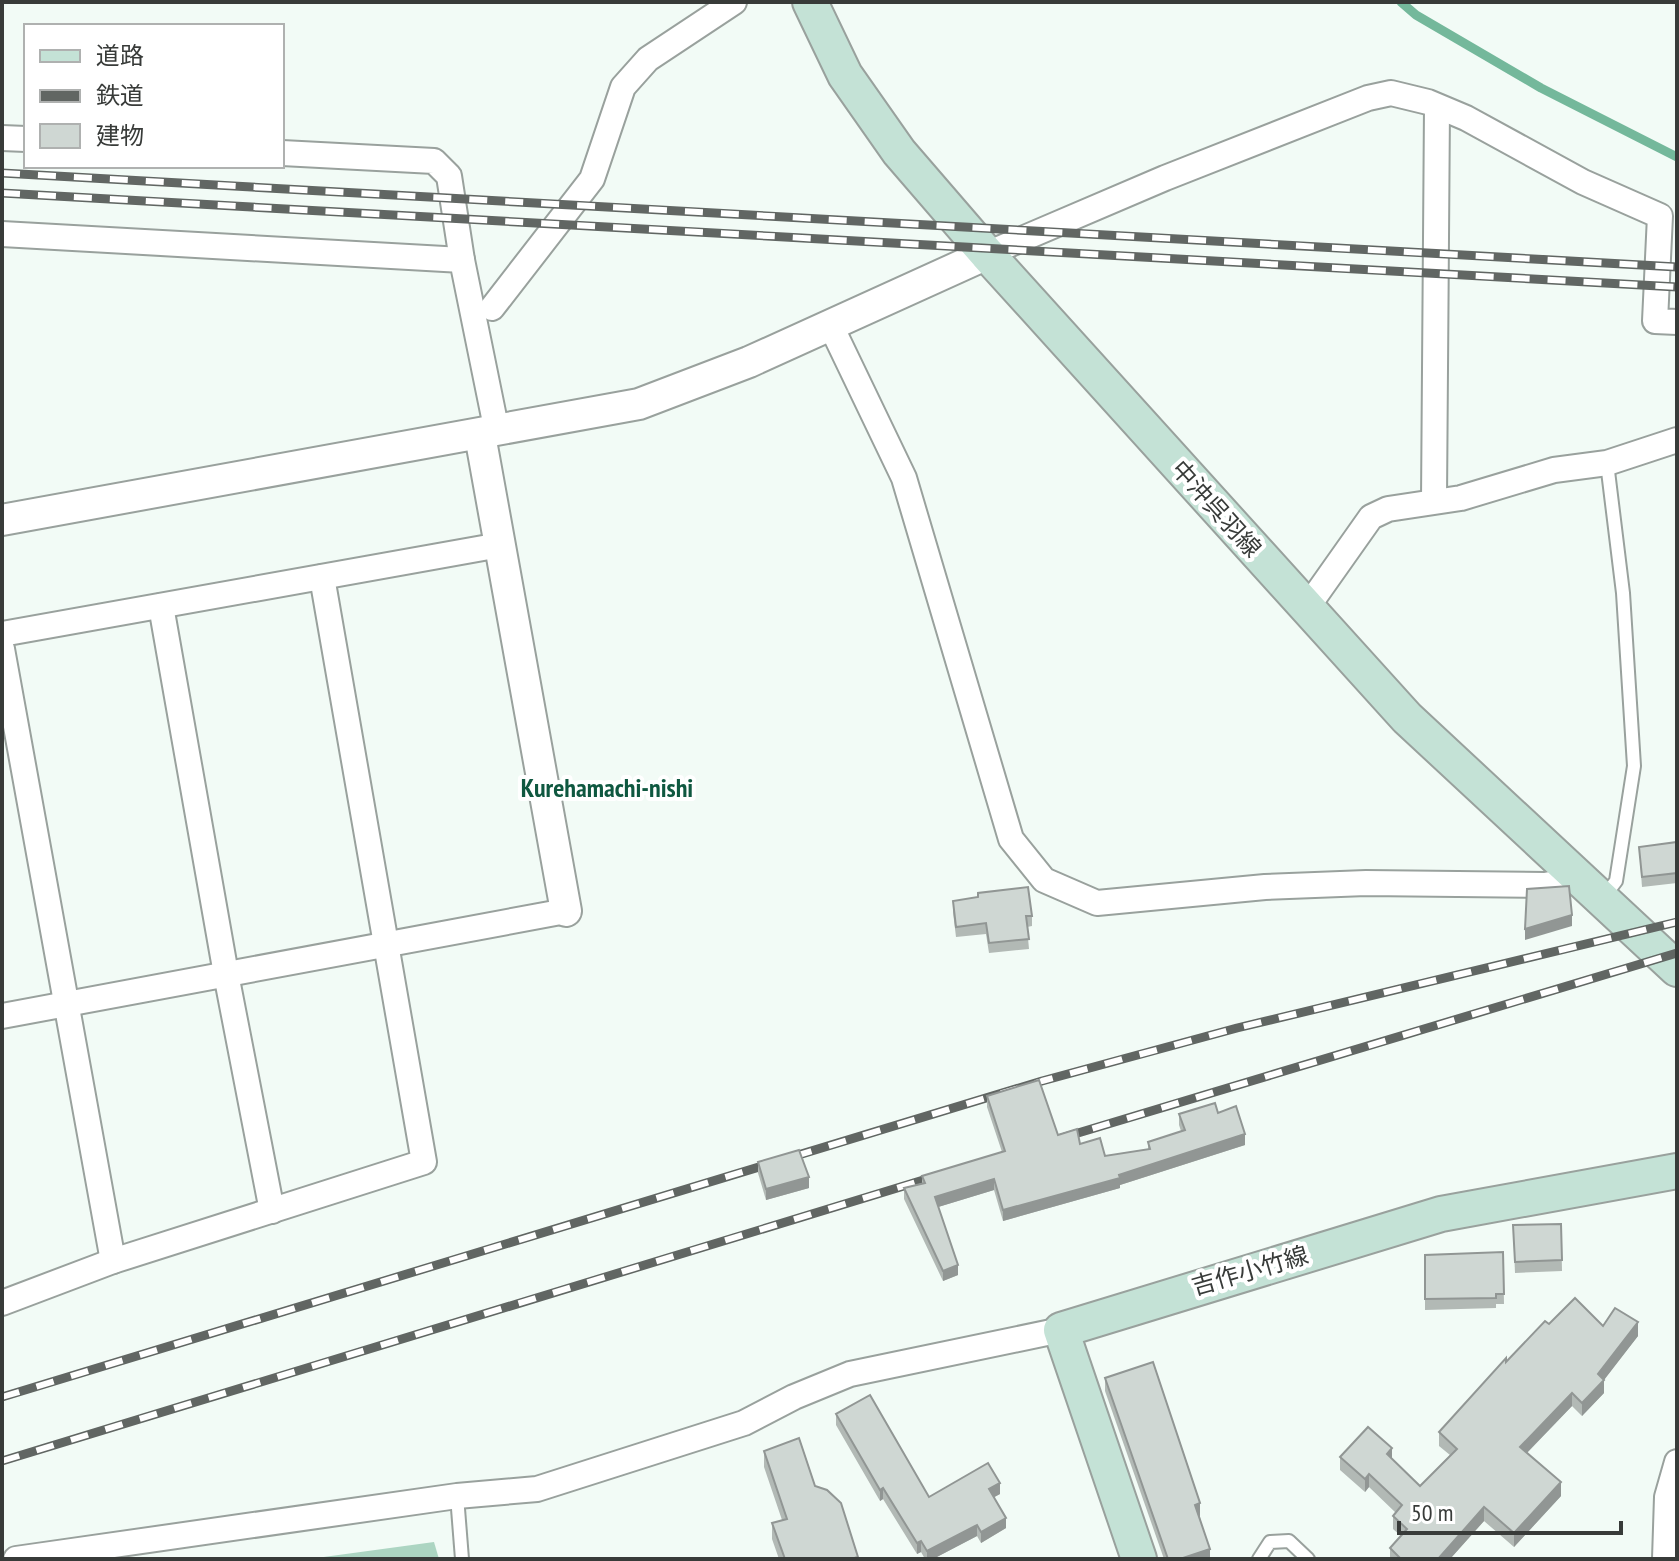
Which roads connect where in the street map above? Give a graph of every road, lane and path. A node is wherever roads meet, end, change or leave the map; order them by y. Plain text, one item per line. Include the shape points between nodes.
1 (734, 2) edge
2 (810, 2) edge
3 (1437, 107) junction
4 (2, 138) edge
5 (24, 139) edge
6 (284, 153) edge
7 (2, 234) edge
8 (987, 254) junction
9 (462, 260) junction
10 (492, 308) dead end
11 (1677, 322) edge
12 (831, 326) junction
13 (489, 434) junction
14 (1677, 440) edge
15 (1607, 463) junction
16 (1434, 500) junction
17 (2, 520) edge
18 (500, 545) junction
19 (322, 577) junction
20 (161, 606) junction
21 (1306, 609) junction
22 (2, 634) edge
23 (2, 649) edge
24 (1589, 890) junction
25 (566, 911) joint
26 (386, 945) junction
27 (1677, 969) edge
28 (226, 974) junction
29 (64, 1004) junction
30 (2, 1016) edge
31 (1677, 1171) edge
32 (272, 1211) junction
33 (113, 1261) junction
34 (2, 1303) edge
35 (1061, 1330) junction
36 (1677, 1462) edge
37 (457, 1496) junction
38 (16, 1559) edge
39 (462, 1559) edge
40 (1139, 1559) edge
41 (1259, 1559) edge
42 (1308, 1559) edge
43 (1665, 1559) edge

1 - 10 street via 648,59 623,87 592,179
2 - 8 main road, 中沖呉羽線 via 845,75 899,152
3 - 8 street via 1391,93 1368,98
3 - 11 street via 1660,216 1655,321
3 - 16 street
4 - 5 street
6 - 9 street via 434,161 449,176
7 - 9 street
8 - 12 street
8 - 21 main road, 中沖呉羽線
9 - 13 street
12 - 13 street via 639,404
12 - 24 street via 904,478 1011,839 1044,880 1097,903 1366,883
13 - 17 street
13 - 18 street
14 - 15 street
15 - 16 street via 1554,470 1461,498
15 - 24 lane via 1623,593 1634,766 1616,881
16 - 21 street via 1371,517
18 - 19 street
18 - 25 street
19 - 20 street
19 - 26 street
20 - 22 street
20 - 28 street
21 - 24 main road, 中沖呉羽線 via 1407,718
23 - 29 street
24 - 27 main road, 中沖呉羽線
25 - 26 street
26 - 28 street
26 - 32 street via 424,1162
28 - 29 street
28 - 32 street
29 - 30 street
29 - 33 street
31 - 35 main road, 吉作小竹線 via 1441,1214
32 - 33 street
33 - 34 street
35 - 37 street via 850,1374 744,1423 537,1489
35 - 40 main road
36 - 43 street via 1667,1497
37 - 38 street
37 - 39 lane
41 - 42 lane via 1270,1542 1289,1541

